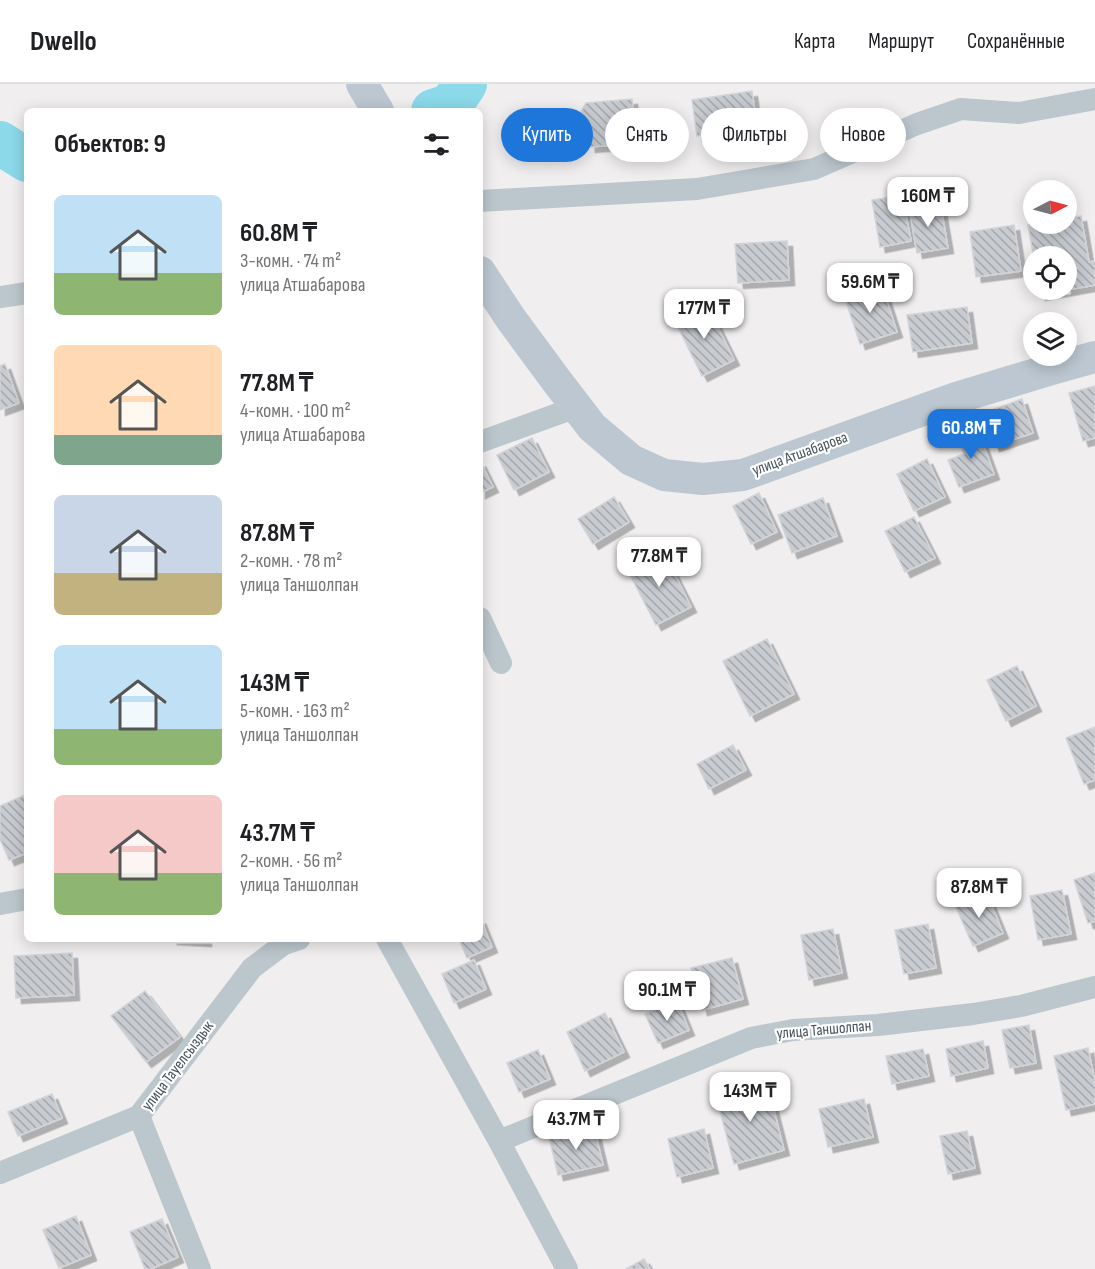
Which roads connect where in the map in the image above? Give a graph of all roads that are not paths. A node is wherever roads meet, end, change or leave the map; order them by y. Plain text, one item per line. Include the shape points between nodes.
1 (1095, 99) edge
2 (483, 201) edge
3 (483, 277) edge
4 (24, 293) edge
5 (0, 297) edge
6 (1095, 357) edge
7 (577, 407) junction
8 (483, 441) edge
9 (483, 624) edge
10 (501, 663) dead end
11 (24, 900) edge
12 (0, 904) edge
13 (290, 942) edge
14 (389, 942) edge
15 (1095, 987) edge
16 (139, 1116) junction
17 (499, 1141) junction
18 (0, 1173) edge
19 (200, 1269) edge
20 (567, 1269) edge

1 - 2 street via 1019,113 962,109 917,124 814,169 697,189
3 - 7 main road, улица Атшабарова
4 - 5 street
6 - 7 main road, улица Атшабарова via 956,398 743,475 703,479 664,476 631,460 592,427
7 - 8 street
9 - 10 street
11 - 12 street
13 - 16 street, улица Тауелсыздык via 252,968
14 - 17 street
15 - 17 street, улица Таншолпан via 972,1014 793,1030 751,1038
16 - 18 street, улица Тауелсыздык
16 - 19 street
17 - 20 street

